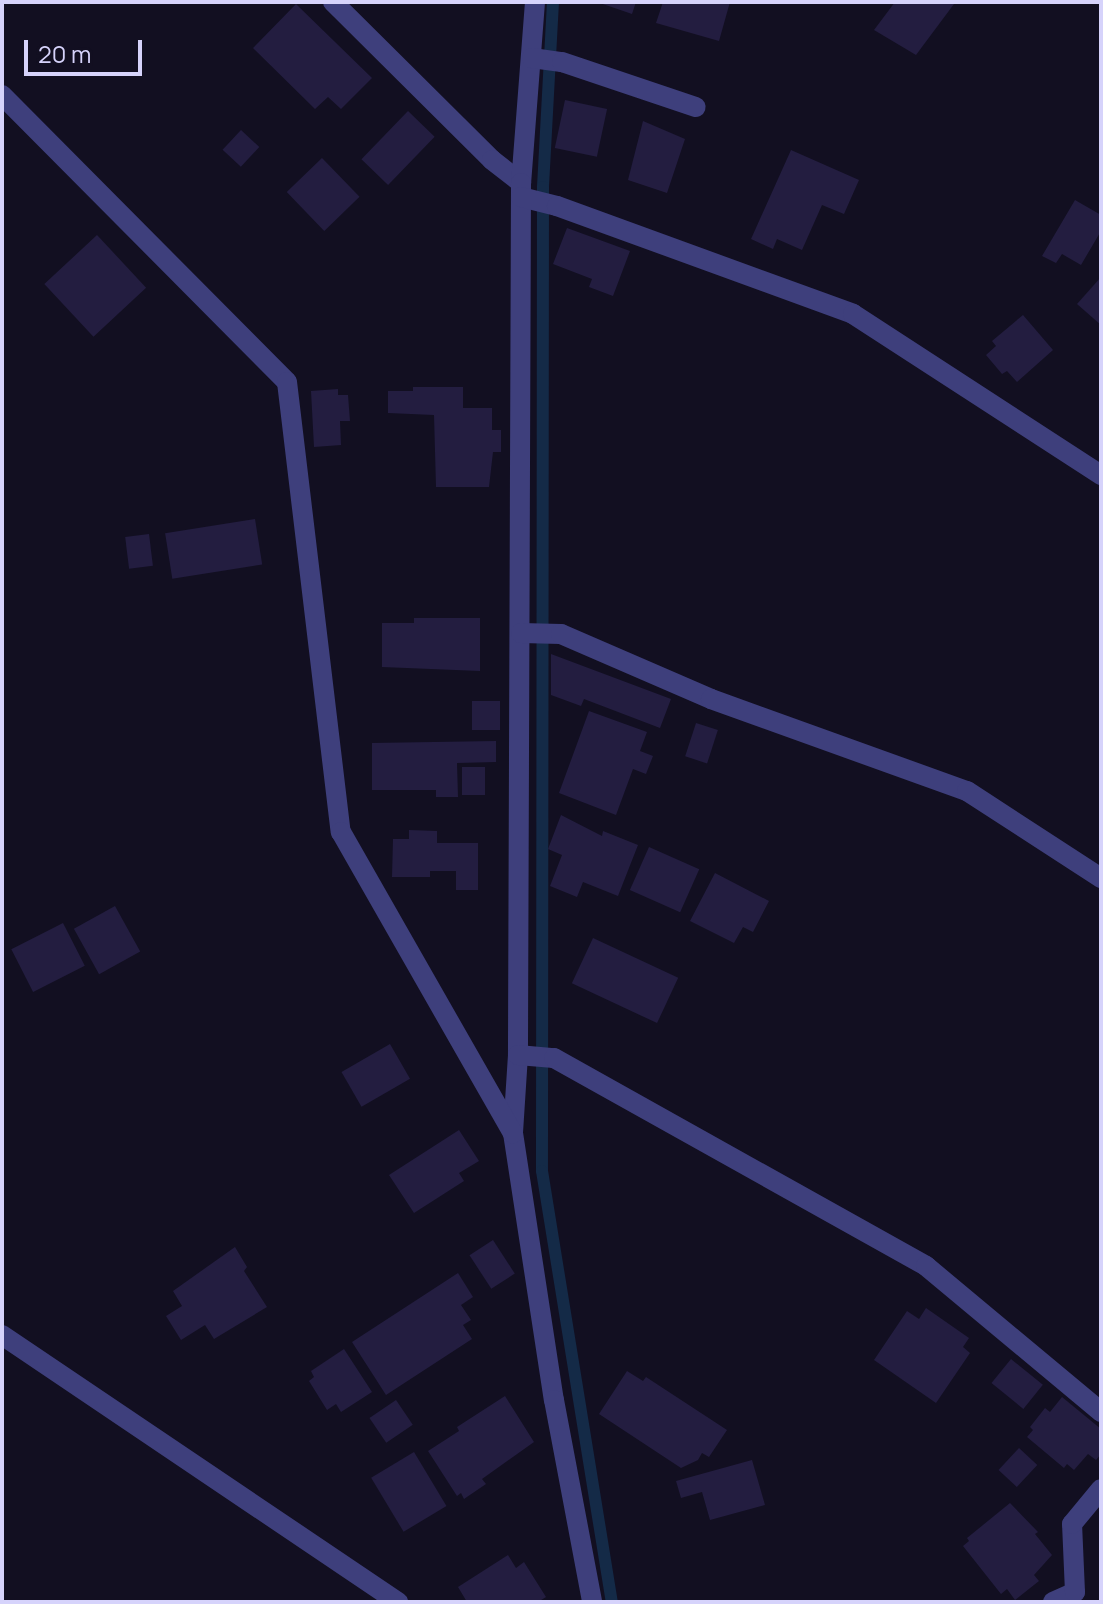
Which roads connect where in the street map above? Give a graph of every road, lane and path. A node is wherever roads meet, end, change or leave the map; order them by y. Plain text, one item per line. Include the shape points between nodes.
1 (333, 2) edge
2 (535, 2) edge
3 (532, 58) junction
4 (2, 95) edge
5 (696, 107) dead end
6 (521, 190) junction
7 (1101, 475) edge
8 (521, 633) junction
9 (1101, 878) edge
10 (518, 1055) junction
11 (513, 1133) junction
12 (2, 1335) edge
13 (1101, 1412) edge
14 (1101, 1489) edge
15 (1083, 1597) edge
16 (398, 1602) edge
17 (592, 1602) edge
18 (1053, 1602) edge

1 - 6 street
2 - 3 street
3 - 5 street via 562,62
3 - 6 street
4 - 11 street via 287,382 341,832
6 - 7 street via 853,314
6 - 8 street
8 - 9 street via 561,634 711,699 967,791
8 - 10 street
10 - 11 street
10 - 13 street via 554,1058 926,1266
11 - 17 street
12 - 16 street
14 - 15 street via 1072,1524
15 - 18 street

